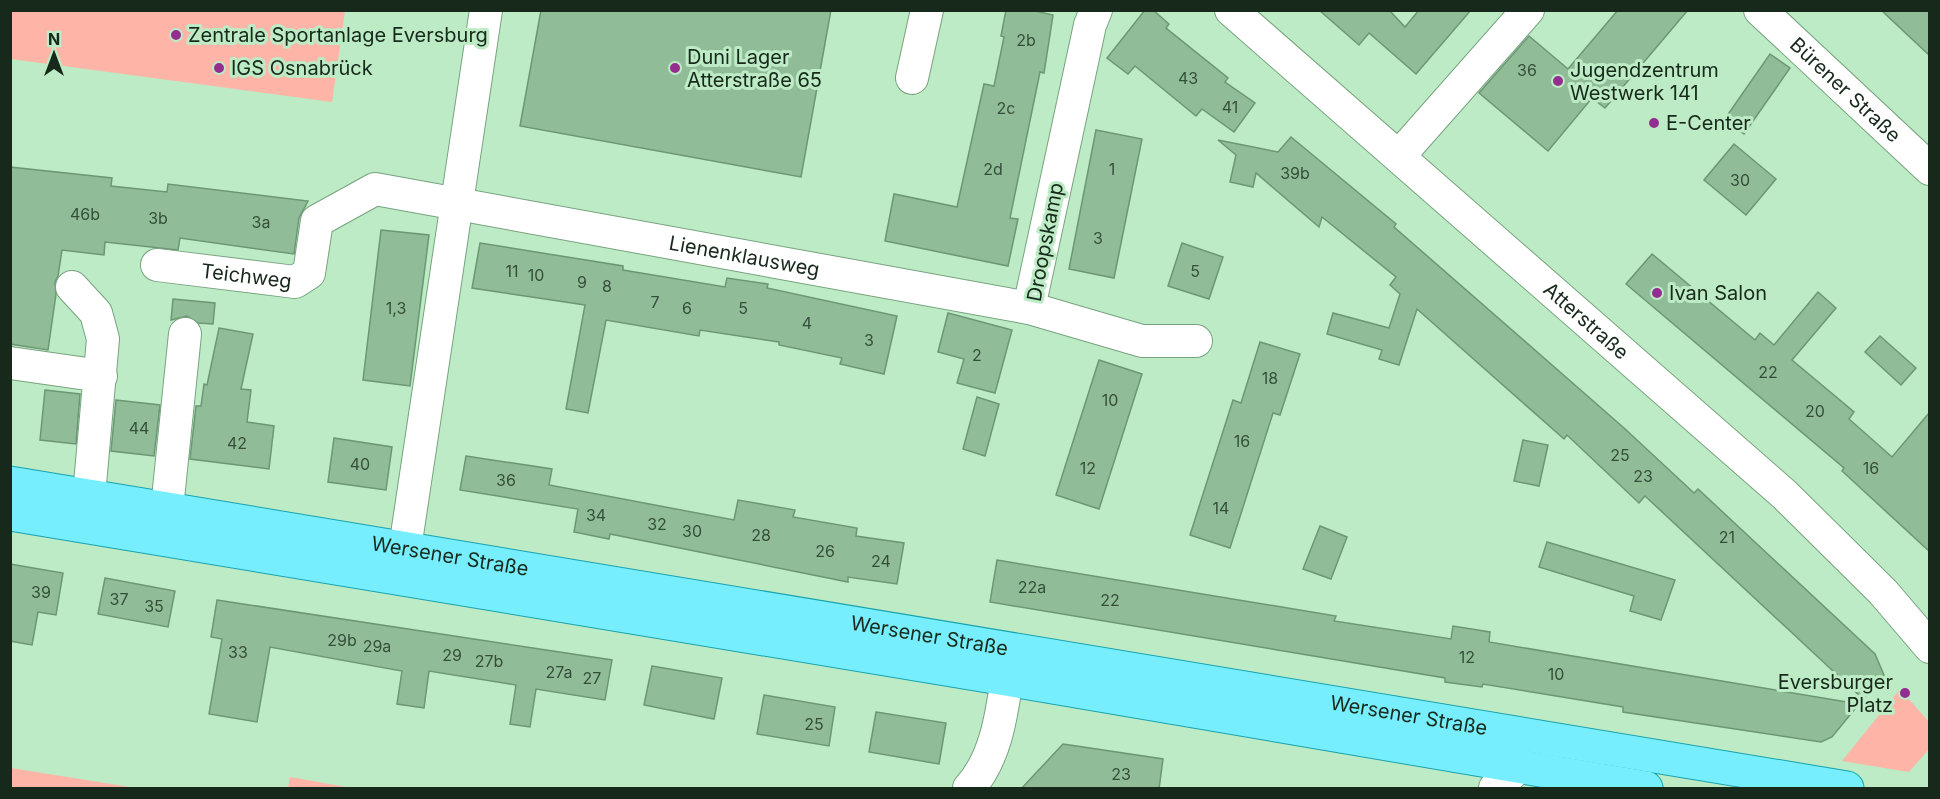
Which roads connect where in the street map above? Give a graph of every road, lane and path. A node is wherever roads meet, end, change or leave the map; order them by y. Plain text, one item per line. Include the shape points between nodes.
1 (486, 10) edge
2 (927, 10) edge
3 (1096, 10) edge
4 (1231, 10) edge
5 (1528, 10) edge
6 (1760, 10) edge
7 (912, 78) dead end
8 (1399, 156) junction
9 (1929, 169) edge
10 (459, 205) junction
11 (157, 265) dead end
12 (72, 287) dead end
13 (1029, 308) junction
14 (185, 334) dead end
15 (1196, 341) dead end
16 (10, 363) edge
17 (101, 376) junction
18 (10, 483) edge
19 (89, 495) junction
20 (167, 508) junction
21 (10, 514) edge
22 (405, 548) junction
23 (1929, 647) edge
24 (1009, 664) junction
25 (1520, 766) junction
26 (969, 789) edge
27 (1495, 789) edge
28 (1646, 789) edge
29 (1847, 789) edge

1 - 10 street
2 - 7 street
3 - 13 street, Droopskamp
4 - 8 street, Atterstraße
5 - 8 street
6 - 9 street, Bürener Straße
8 - 23 street, Atterstraße via 1785,495 1883,591
10 - 11 street, Teichweg via 375,189 317,221 309,273 295,282
10 - 13 street, Lienenklausweg
10 - 22 street
12 - 17 street via 96,313 103,339
13 - 15 street, Droopskamp via 1142,341
14 - 20 street
16 - 17 street
17 - 19 street
18 - 19 main road, Wersener Straße
19 - 20 main road, Wersener Straße
20 - 22 main road, Wersener Straße
21 - 24 main road, Wersener Straße
22 - 24 main road, Wersener Straße
24 - 25 main road, Wersener Straße
24 - 26 street via 992,753 982,775
24 - 29 main road, Wersener Straße
25 - 27 street
25 - 28 main road, Wersener Straße

